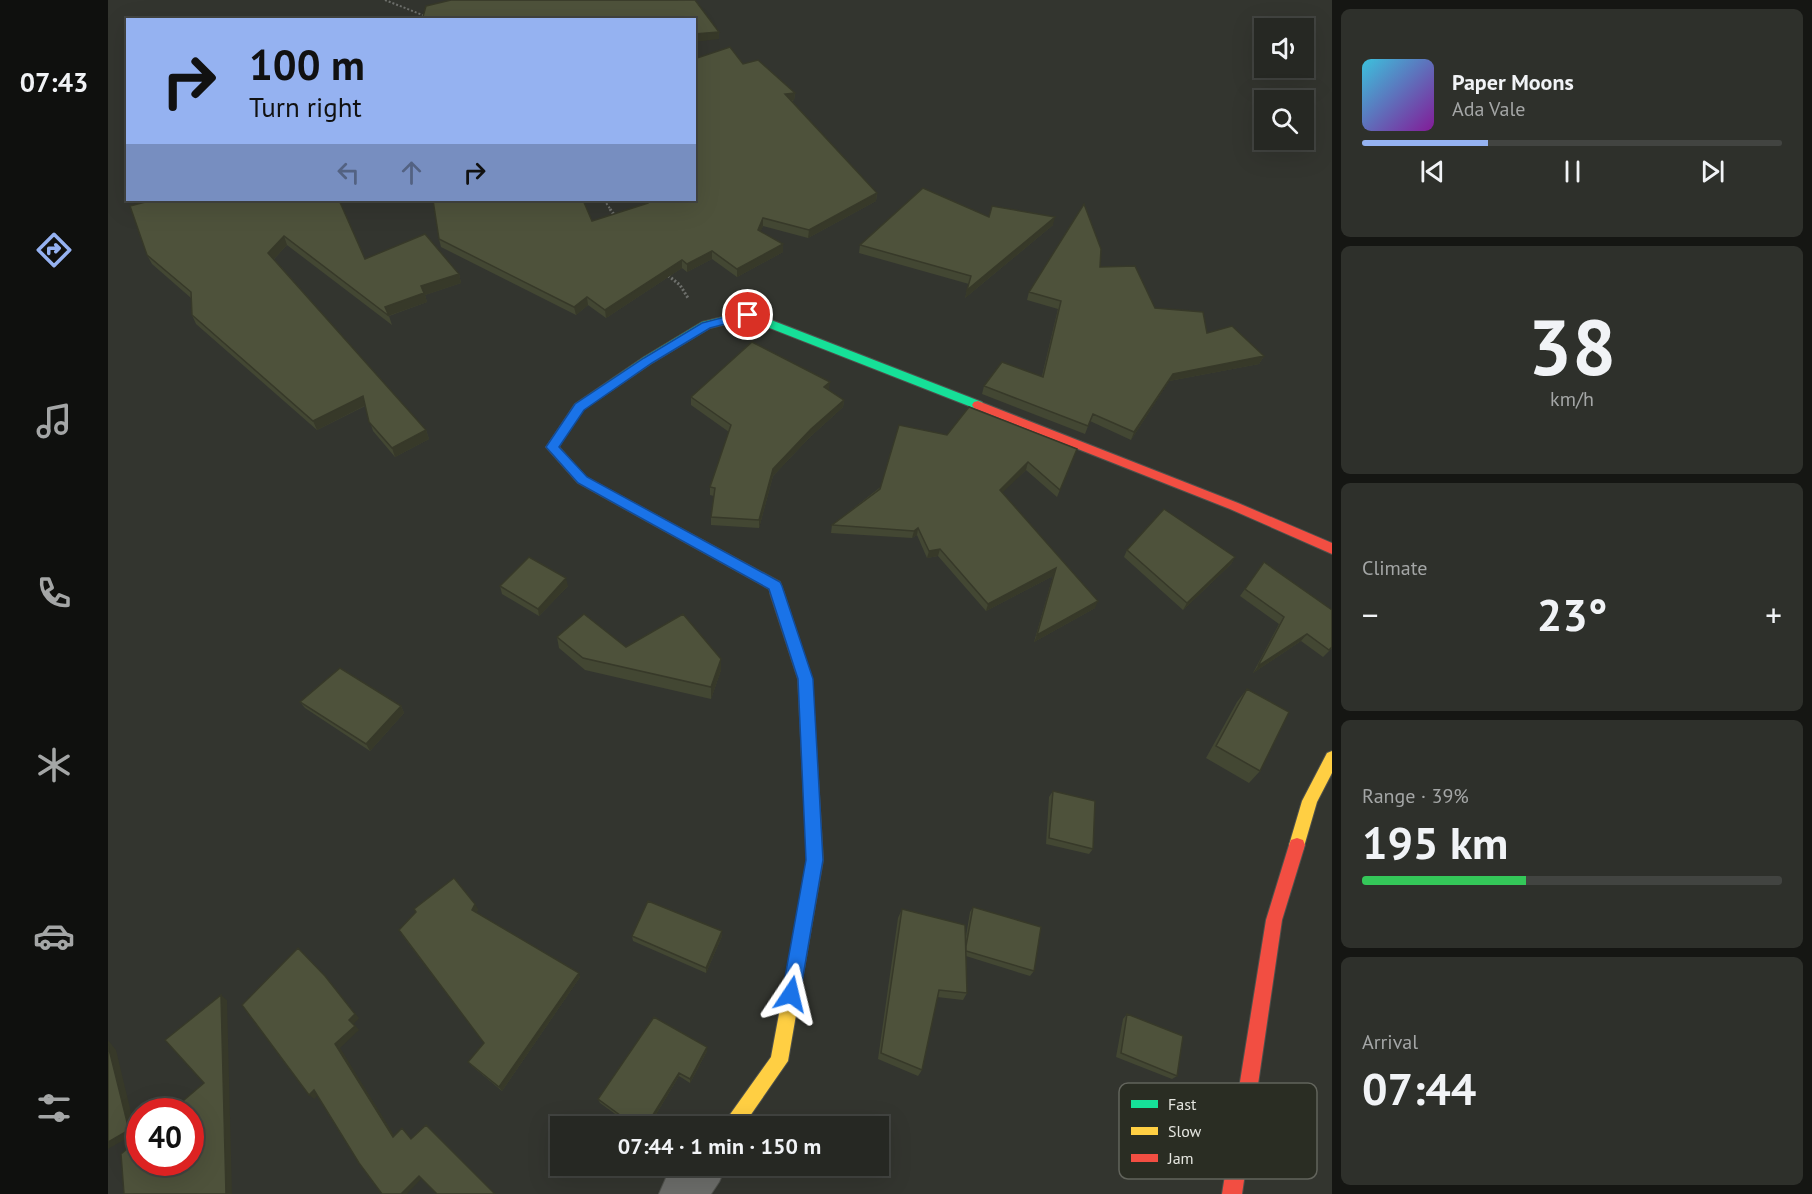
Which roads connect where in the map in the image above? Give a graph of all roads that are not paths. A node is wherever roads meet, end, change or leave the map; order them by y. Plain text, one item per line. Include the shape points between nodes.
1 (1332, 549) edge
2 (1332, 758) edge
3 (1249, 1083) edge
4 (739, 1116) edge
5 (696, 1176) edge
6 (1234, 1179) edge
7 (682, 1194) edge
8 (1232, 1194) edge

1 - 4 street via 1234,506 748,315 706,325 579,407 552,447 582,480 775,586 806,679 813,872 779,1061
2 - 3 street via 1310,801 1274,920
5 - 7 street
6 - 8 street

